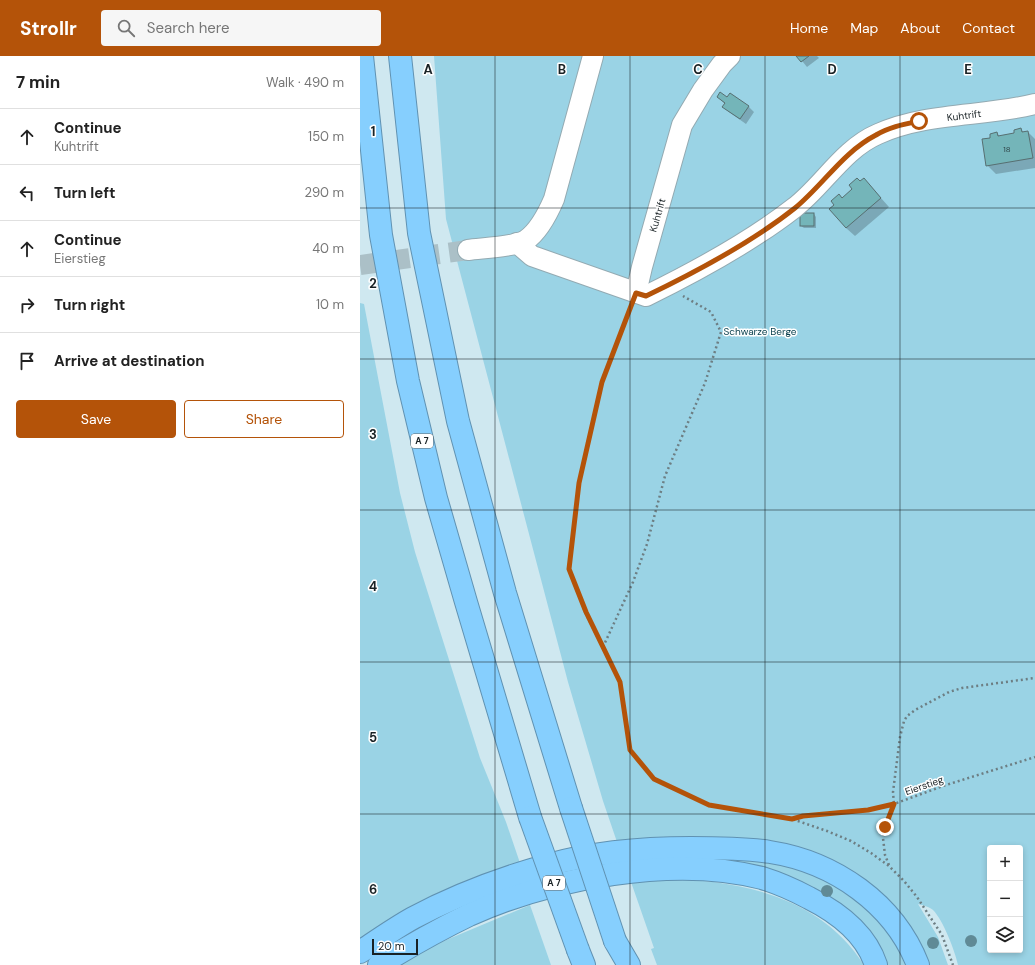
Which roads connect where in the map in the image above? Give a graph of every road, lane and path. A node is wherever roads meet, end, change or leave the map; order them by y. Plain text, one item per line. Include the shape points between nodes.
1 (362, 56) edge
2 (400, 56) edge
3 (593, 56) edge
4 (730, 56) edge
5 (1035, 104) edge
6 (517, 243) junction
7 (468, 250) tunnel mouth
8 (636, 293) junction
9 (682, 295) dead end
10 (603, 647) junction
11 (1035, 678) edge
12 (1035, 757) edge
13 (894, 804) junction
14 (792, 819) junction
15 (889, 866) junction
16 (615, 941) junction
17 (360, 952) edge
18 (581, 958) edge
19 (379, 965) edge
20 (624, 965) edge
21 (629, 965) edge
22 (876, 965) edge
23 (918, 965) edge
24 (952, 965) edge

1 - 18 highway, A 7, bridge via 381,234 408,381 438,505 530,817
2 - 16 highway, bridge via 419,233 458,421 505,593
3 - 6 street via 550,209 536,230 526,240
4 - 8 street, Kuhtrift via 703,90 682,125
5 - 8 street, Kuhtrift via 919,121 876,134 842,160 795,207 755,236 646,296
6 - 7 street
6 - 8 street, Kuhtrift via 532,256
8 - 10 path via 602,382 579,483 569,569
9 - 10 path via 711,312 721,332 705,383 665,476 647,544 633,582
10 - 14 path via 620,682 630,750 654,779 709,805
11 - 13 path via 962,688 949,692 907,716 900,737
12 - 13 path, Eierstieg
13 - 14 path, Eierstieg via 868,810
13 - 15 path via 883,838
14 - 15 path via 852,841
15 - 24 path via 930,915 942,935
16 - 20 highway
16 - 21 highway
17 - 23 highway via 412,919 449,900 548,865 615,852 714,848 771,852 803,860 836,874 882,908 906,939
19 - 22 highway via 413,944 470,915 525,894 580,880 635,871 681,869 730,872 788,888 818,903 843,920 861,938

